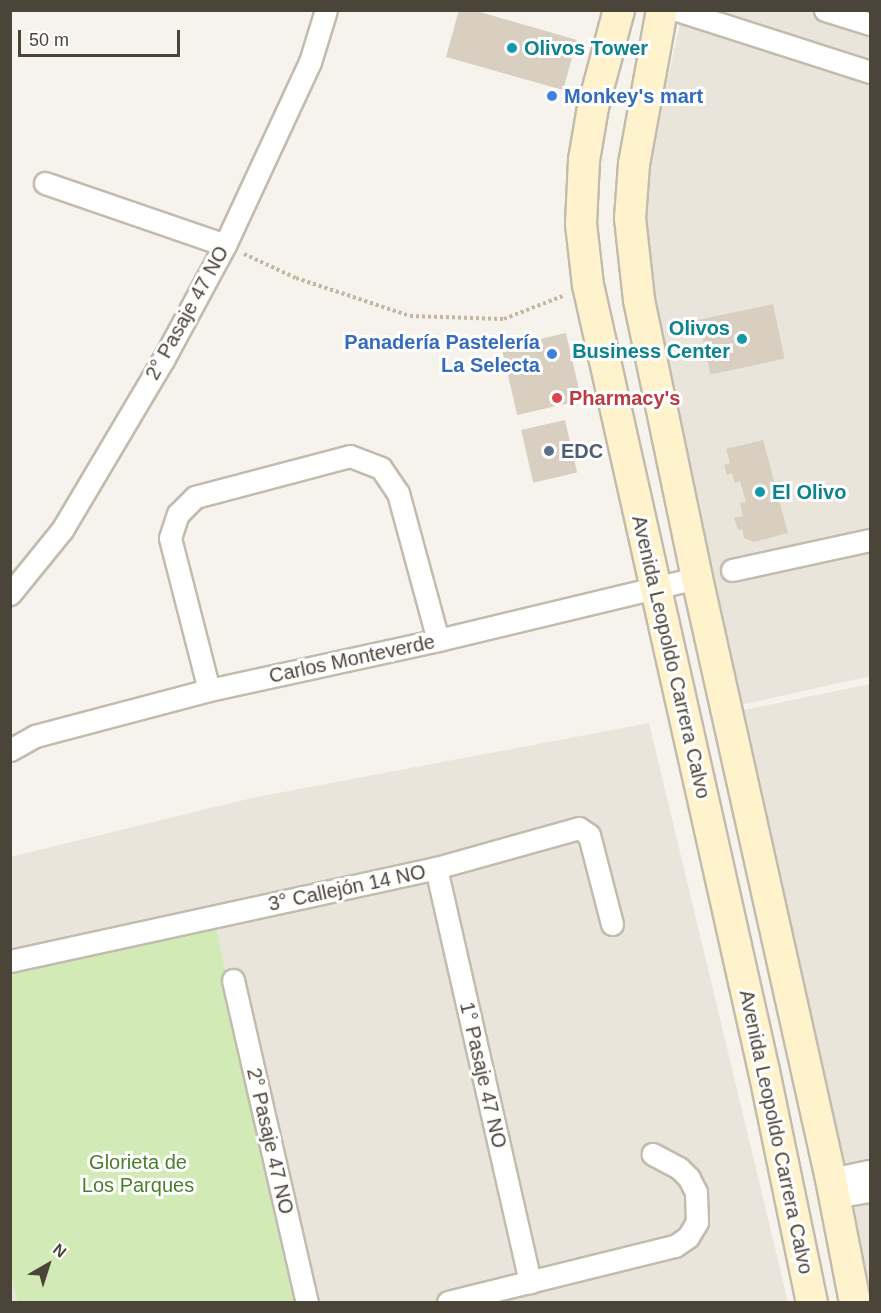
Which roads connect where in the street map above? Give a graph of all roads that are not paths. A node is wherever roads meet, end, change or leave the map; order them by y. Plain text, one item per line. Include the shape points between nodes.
1 (326, 10) edge
2 (620, 10) edge
3 (662, 10) edge
4 (677, 10) edge
5 (825, 10) edge
6 (870, 24) edge
7 (870, 72) edge
8 (45, 183) dead end
9 (225, 245) junction
10 (870, 540) edge
11 (732, 570) dead end
12 (697, 578) junction
13 (656, 586) junction
14 (10, 594) edge
15 (438, 640) junction
16 (209, 690) junction
17 (10, 750) edge
18 (436, 868) junction
19 (612, 924) dead end
20 (10, 961) edge
21 (233, 980) dead end
22 (652, 1154) dead end
23 (870, 1171) edge
24 (833, 1188) junction
25 (870, 1191) edge
26 (530, 1282) junction
27 (308, 1302) edge
28 (448, 1302) edge
29 (812, 1302) edge
30 (855, 1302) edge

1 - 9 street, 2° Pasaje 47 NO via 309,62
2 - 13 main road, Avenida Leopoldo Carrera Calvo via 592,107 584,160 581,224 588,285
3 - 12 main road via 634,164 630,218 639,300
4 - 7 street
5 - 6 street
8 - 9 street
9 - 14 street, 2° Pasaje 47 NO via 163,360 62,530
10 - 11 street
12 - 13 street, Carlos Monteverde
12 - 24 main road
13 - 15 street, Carlos Monteverde
13 - 29 main road, Avenida Leopoldo Carrera Calvo
15 - 16 street, Carlos Monteverde
15 - 16 street via 398,493 381,468 350,456 195,497 178,514 170,538
16 - 17 street, Carlos Monteverde via 35,736
18 - 19 street, 3° Callejón 14 NO via 579,828 589,836
18 - 20 street, 3° Callejón 14 NO
18 - 26 street, 1° Pasaje 47 NO
21 - 27 street, 2° Pasaje 47 NO
22 - 26 street via 679,1168 696,1192 697,1222 688,1237 675,1246
23 - 24 street
24 - 25 street
24 - 30 main road
26 - 28 street

